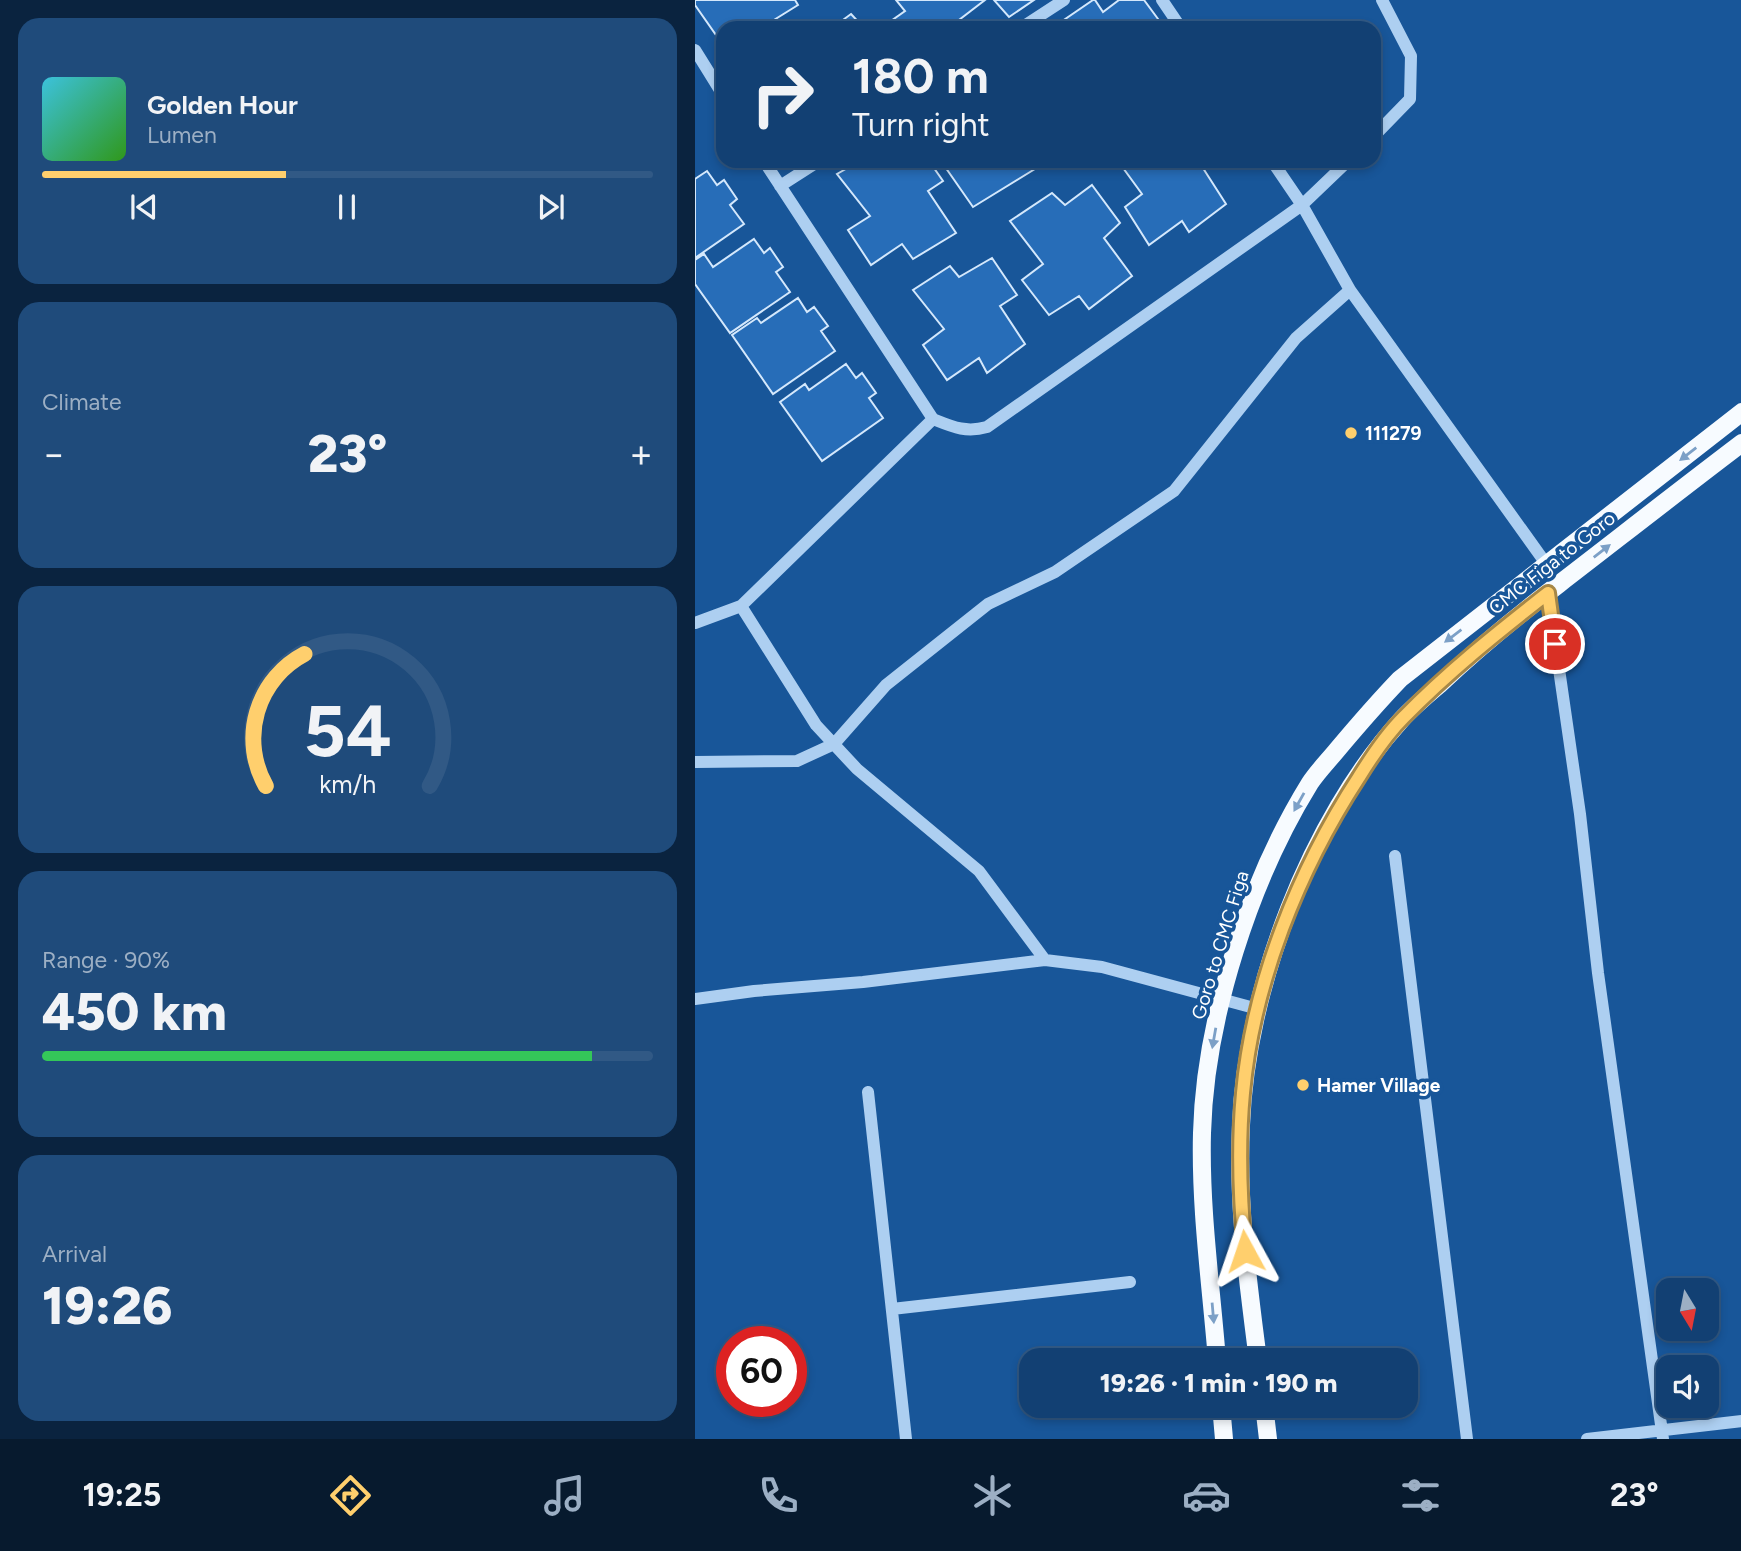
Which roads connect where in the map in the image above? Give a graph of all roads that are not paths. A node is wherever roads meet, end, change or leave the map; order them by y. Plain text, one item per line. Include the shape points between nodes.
1 (1064, 0) edge
2 (1162, 0) edge
3 (1382, 0) edge
4 (1032, 21) edge
5 (1176, 21) edge
6 (695, 50) edge
7 (716, 84) edge
8 (1381, 129) edge
9 (768, 168) edge
10 (808, 168) edge
11 (1277, 168) edge
12 (1341, 168) edge
13 (780, 187) junction
14 (1302, 205) junction
15 (1350, 290) junction
16 (1741, 412) edge
17 (934, 418) junction
18 (1741, 443) edge
19 (1547, 565) junction
20 (1548, 593) junction
21 (741, 606) junction
22 (695, 623) edge
23 (834, 744) junction
24 (695, 762) edge
25 (1396, 856) dead end
26 (1045, 960) junction
27 (695, 999) edge
28 (1221, 999) junction
29 (1258, 1009) junction
30 (868, 1092) dead end
31 (1130, 1282) dead end
32 (892, 1309) junction
33 (1216, 1348) edge
34 (1257, 1348) edge
35 (1222, 1418) edge
36 (1266, 1418) edge
37 (1741, 1421) edge
38 (1662, 1434) edge
39 (906, 1439) edge
40 (1224, 1439) edge
41 (1268, 1439) edge
42 (1467, 1439) edge
43 (1587, 1439) edge

1 - 4 street
2 - 5 street
3 - 8 street via 1411,55 1410,99
6 - 7 street
9 - 13 street
10 - 13 street
11 - 14 street
12 - 14 street
13 - 17 street
14 - 15 street
14 - 17 street via 987,427 971,431
15 - 19 street
15 - 23 street via 1296,338 1174,491 1055,572 988,604 886,685
16 -> 19 main road, Goro to CMC Figa
17 - 21 street
20 -> 18 main road, CMC Figa to Goro
19 -> 28 main road, Goro to CMC Figa via 1400,679 1312,780 1265,868
20 - 29 main road, CMC Figa to Goro via 1402,719 1373,755 1323,835 1299,885
20 - 38 street
21 - 22 street
21 - 23 street via 816,724
23 - 24 street via 797,761
23 - 26 street via 857,769 979,871
25 - 42 street
26 - 27 street
26 - 28 street via 1102,967
28 - 29 street
28 -> 33 main road, Goro to CMC Figa via 1202,1132
29 - 34 main road, CMC Figa to Goro via 1240,1127 1242,1224
30 - 32 street
31 - 32 street
32 - 39 street
35 - 40 main road
36 - 41 main road
37 - 38 street
38 - 43 street

